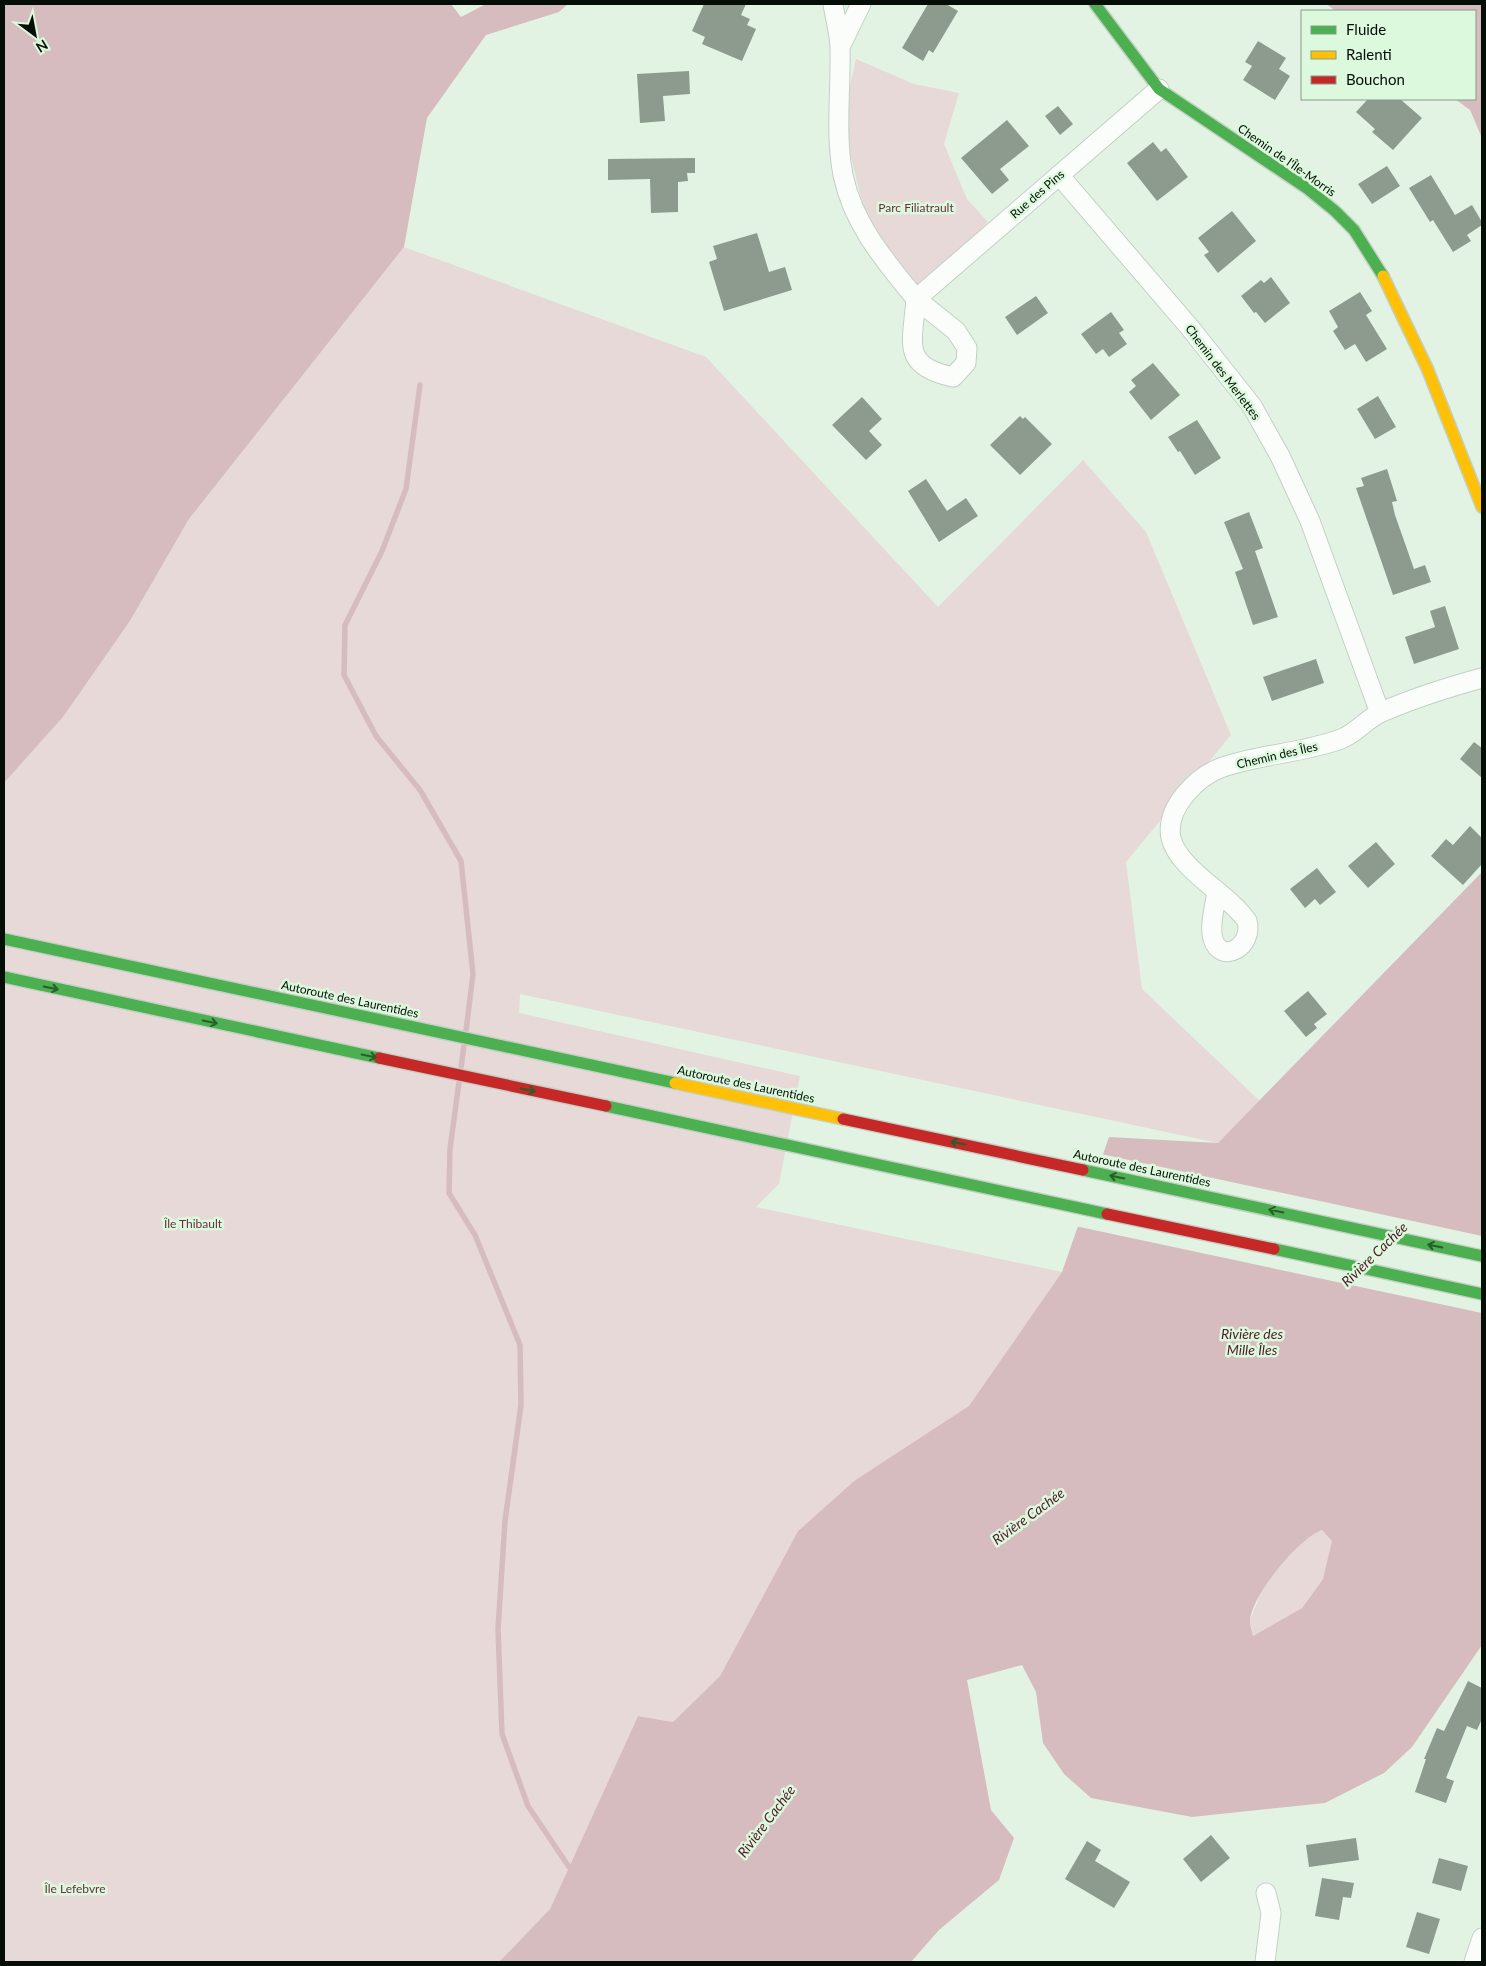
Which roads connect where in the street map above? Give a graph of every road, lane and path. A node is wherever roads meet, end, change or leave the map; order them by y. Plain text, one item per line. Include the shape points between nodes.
1 (833, 4) edge
2 (861, 4) edge
3 (1095, 4) edge
4 (840, 47) junction
5 (1159, 89) junction
6 (1059, 175) junction
7 (1482, 507) edge
8 (1482, 678) edge
9 (1380, 713) junction
10 (1218, 892) dead end
11 (4, 939) edge
12 (4, 977) edge
13 (1482, 1256) edge
14 (1482, 1294) edge
15 (1266, 1893) dead end
16 (1482, 1938) edge
17 (1265, 1962) edge
18 (1474, 1962) edge

1 - 4 street, Rue des Pins
2 - 4 street, Rue des Pins
3 - 5 main road, Chemin de l'Île-Morris
4 - 6 street, Rue des Pins via 838,116 843,175 856,214 875,249 916,299
5 - 6 street, Rue des Pins
5 - 7 main road, Chemin de l'Île-Morris via 1308,189 1354,230 1388,285 1427,368
6 - 9 street, Chemin des Merlettes via 1191,329 1252,406 1310,521
8 - 9 street, Chemin des Îles
9 - 10 street, Chemin des Îles via 1342,738 1222,768 1196,784 1178,803 1171,822 1171,839 1180,856
13 -> 11 main road, Autoroute des Laurentides
12 -> 14 main road
15 - 17 street via 1271,1913
16 - 18 street

